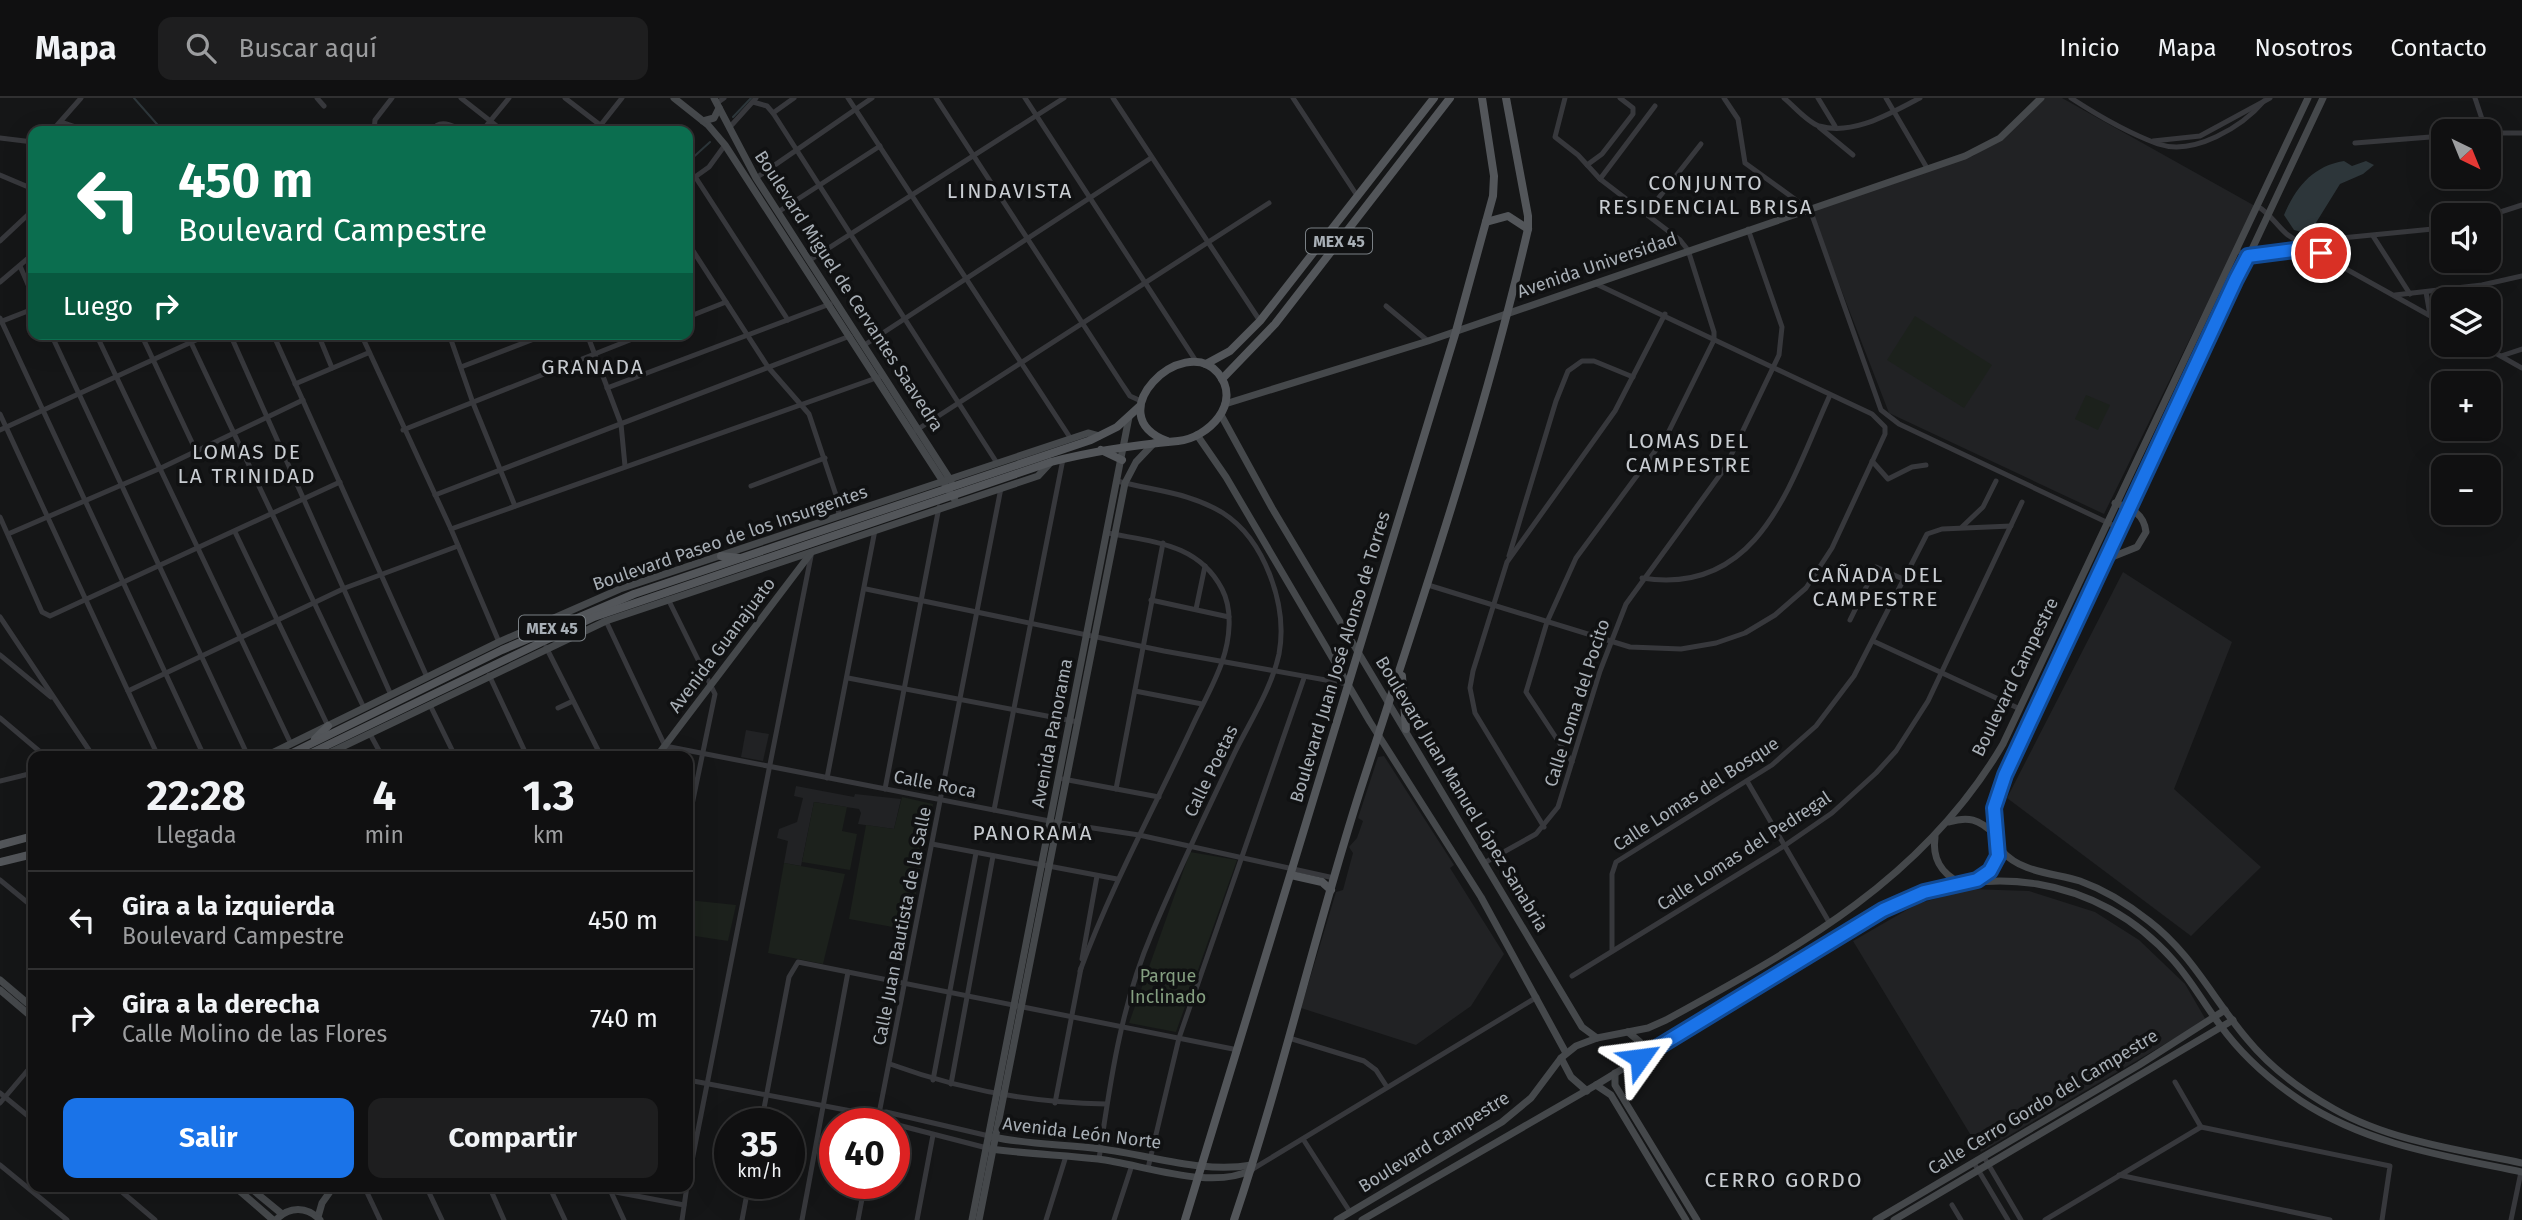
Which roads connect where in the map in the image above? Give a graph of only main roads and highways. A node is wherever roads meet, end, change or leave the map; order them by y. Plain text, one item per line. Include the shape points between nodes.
1 (1434, 98) edge
2 (1450, 98) edge
3 (1482, 98) edge
4 (1506, 98) edge
5 (1486, 222) junction
6 (1528, 229) junction
7 (1201, 363) junction
8 (1222, 379) junction
9 (1140, 404) junction
10 (1167, 441) junction
11 (1101, 450) junction
12 (1122, 460) road end
13 (953, 491) junction
14 (721, 556) road end
15 (743, 559) junction
16 (589, 604) road end
17 (577, 617) junction
18 (594, 617) junction
19 (586, 630) road end
20 (1401, 671) junction
21 (450, 685) junction
22 (461, 689) road end
23 (328, 726) road end
24 (1406, 729) road end
25 (308, 746) junction
26 (297, 751) edge
27 (315, 751) edge
28 (28, 837) edge
29 (0, 845) edge
30 (28, 855) edge
31 (0, 862) edge
32 (1292, 871) junction
33 (1331, 890) junction
34 (1185, 1220) edge
35 (1234, 1220) edge

1 - 7 main road, MEX 45 via 1260,321 1230,351
2 - 8 main road, MEX 45 via 1275,324
3 - 5 main road, Boulevard Juan José Alonso de Torres via 1494,186
4 - 6 main road
5 - 6 main road via 1508,216
5 - 32 main road, Boulevard Juan José Alonso de Torres
6 - 20 main road via 1509,312
7 - 8 main road
7 - 9 main road via 1162,373
8 - 10 main road via 1226,392 1221,415 1197,435
9 - 10 main road via 1147,426
9 - 13 main road, Boulevard Paseo de los Insurgentes / MEX 45 via 1099,436
10 - 11 main road, Boulevard Paseo de los Insurgentes / MEX 45
11 - 12 main road
11 - 13 main road, Boulevard Paseo de los Insurgentes / MEX 45
13 - 15 main road, Boulevard Paseo de los Insurgentes / MEX 45
13 - 18 main road, Boulevard Paseo de los Insurgentes / MEX 45
14 - 15 main road
15 - 17 main road, Boulevard Paseo de los Insurgentes / MEX 45
16 - 17 main road
17 - 25 main road, Boulevard Paseo de los Insurgentes / MEX 45
18 - 19 main road
18 - 21 main road, Boulevard Paseo de los Insurgentes / MEX 45
20 - 24 main road
20 - 33 main road
21 - 22 main road
21 - 27 main road, Boulevard Paseo de los Insurgentes / MEX 45
23 - 25 main road
25 - 26 main road, Boulevard Paseo de los Insurgentes / MEX 45
28 - 29 main road
30 - 31 main road
32 - 33 main road
32 - 34 main road, Boulevard Juan José Alonso de Torres via 1205,1167
33 - 35 main road via 1254,1167

